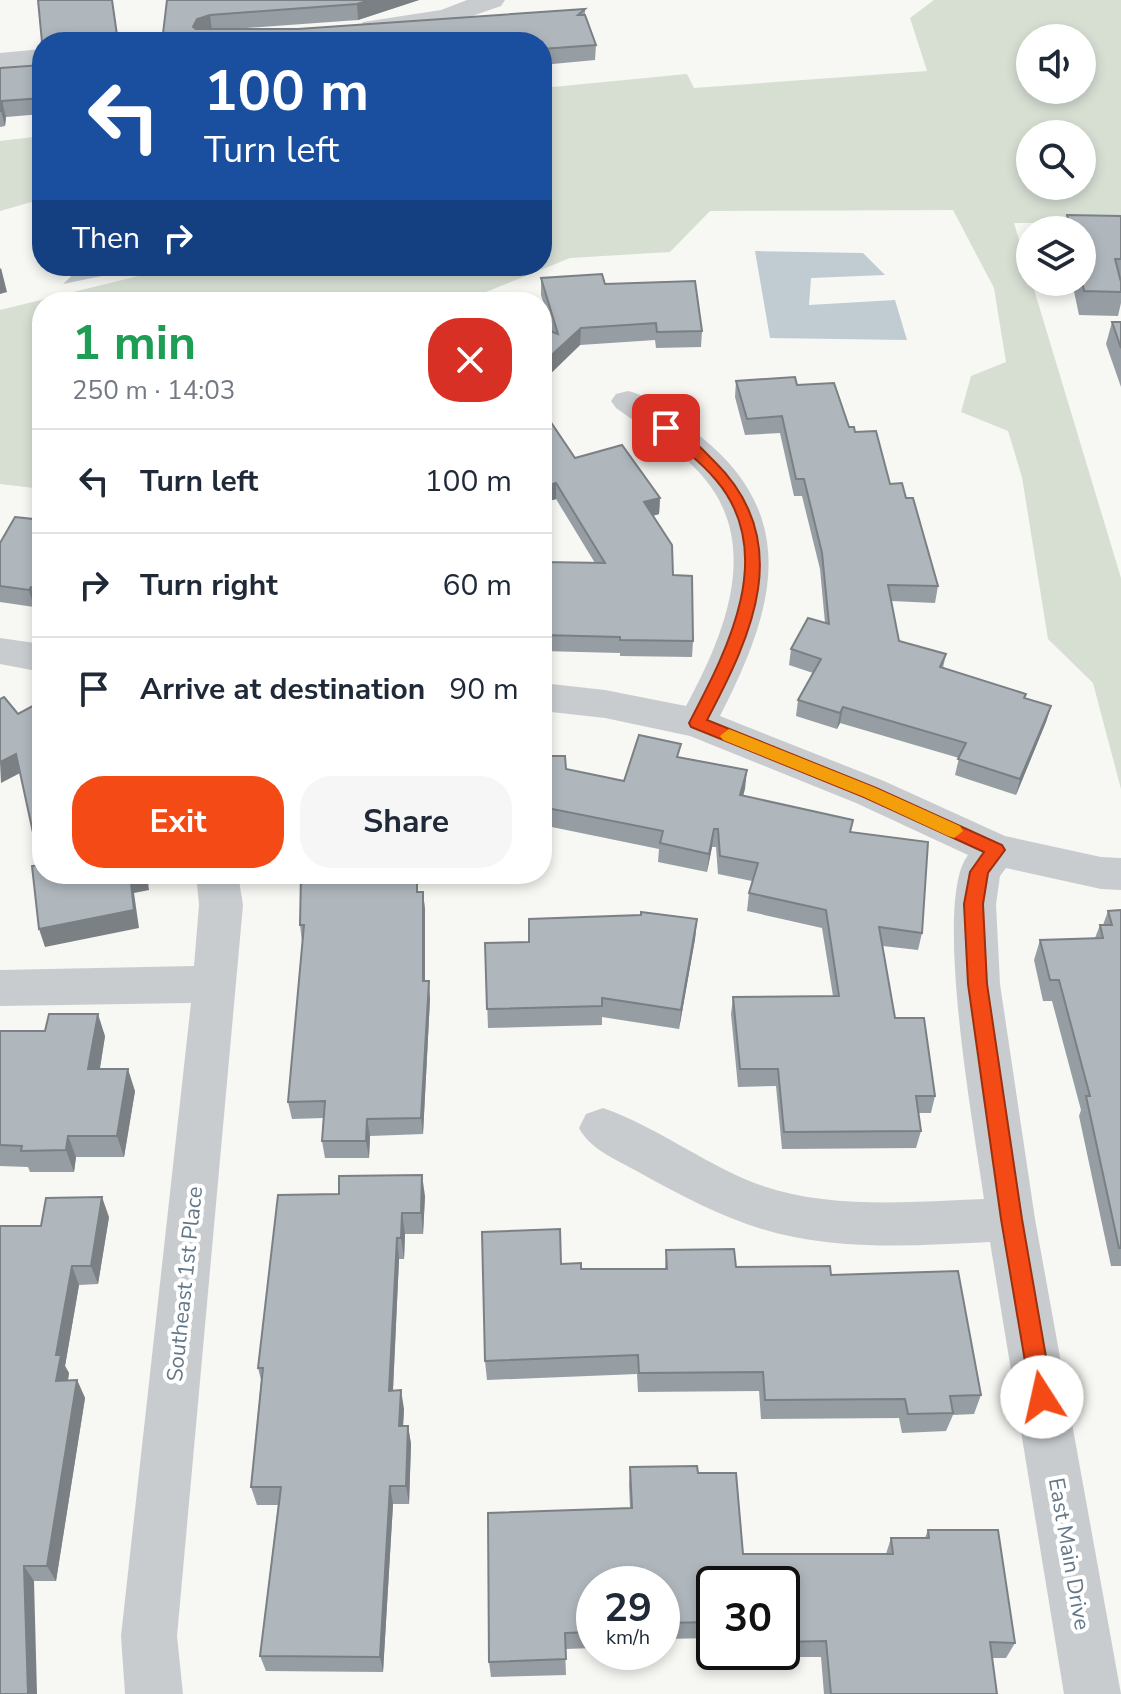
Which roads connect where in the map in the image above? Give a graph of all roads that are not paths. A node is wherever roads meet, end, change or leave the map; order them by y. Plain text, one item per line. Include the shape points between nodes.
1 (492, 0) edge
2 (347, 30) edge
3 (0, 54) edge
4 (32, 58) edge
5 (0, 61) edge
6 (628, 401) dead end
7 (0, 651) edge
8 (32, 656) edge
9 (552, 698) edge
10 (697, 723) junction
11 (996, 850) junction
12 (1121, 874) edge
13 (218, 884) edge
14 (215, 984) junction
15 (0, 988) edge
16 (603, 1128) dead end
17 (1011, 1219) junction
18 (154, 1694) edge
19 (1093, 1694) edge

1 - 2 street via 446,17
3 - 5 street
4 - 5 street
6 - 10 street via 691,447 723,479 740,507 750,540 753,571 747,615 732,657
7 - 8 street
9 - 10 street
10 - 11 street via 870,792
11 - 12 street
11 - 17 street, East Main Drive via 979,872 974,904 978,984
13 - 14 street, Southeast 1st Place
14 - 15 street
14 - 18 street, Southeast 1st Place via 149,1636
16 - 17 street via 725,1194 792,1215 863,1221
17 - 19 street, East Main Drive

